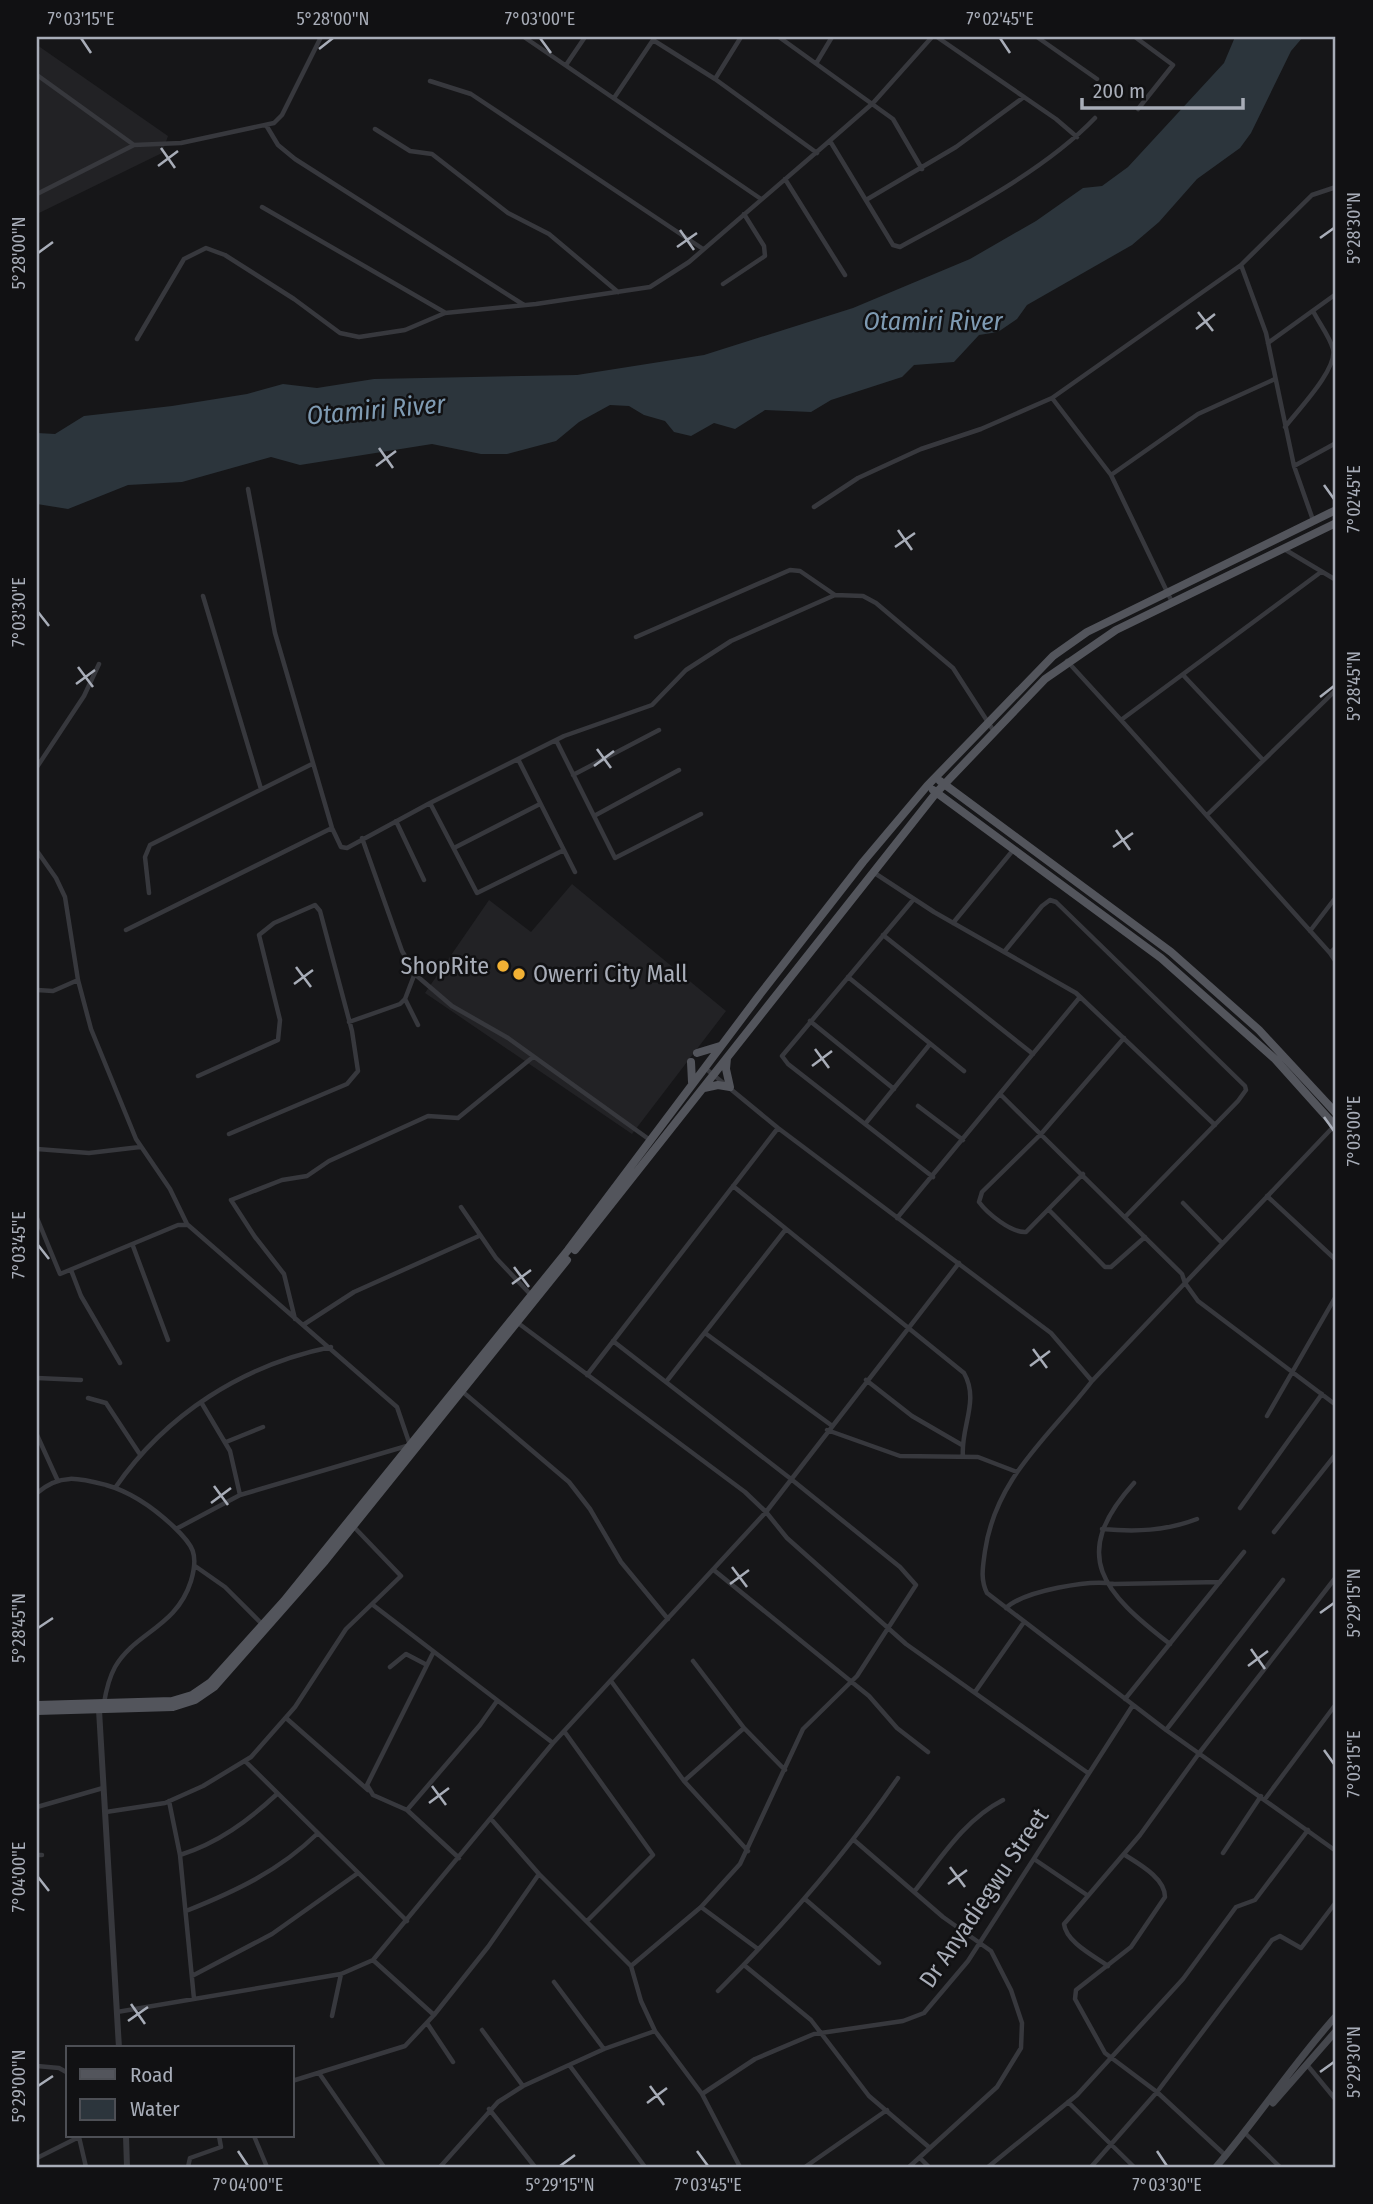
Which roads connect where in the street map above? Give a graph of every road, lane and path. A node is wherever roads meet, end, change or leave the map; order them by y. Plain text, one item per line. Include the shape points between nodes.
1 (321, 37) edge
2 (524, 37) edge
3 (585, 37) edge
4 (741, 37) edge
5 (779, 37) edge
6 (832, 37) edge
7 (932, 37) edge
8 (937, 37) edge
9 (1037, 37) edge
10 (1135, 37) edge
11 (654, 38) edge
12 (817, 62) junction
13 (566, 65) junction
14 (37, 75) edge
15 (715, 79) junction
16 (1097, 79) dead end
17 (430, 81) dead end
18 (1024, 97) junction
19 (614, 98) junction
20 (873, 103) junction
21 (1139, 109) dead end
22 (1095, 118) dead end
23 (266, 125) junction
24 (375, 129) dead end
25 (1077, 137) junction
26 (830, 141) junction
27 (134, 145) junction
28 (817, 153) junction
29 (922, 169) junction
30 (785, 179) junction
31 (1336, 187) edge
32 (37, 194) edge
33 (761, 199) junction
34 (866, 200) junction
35 (262, 206) dead end
36 (744, 214) junction
37 (703, 249) junction
38 (1241, 265) junction
39 (845, 275) dead end
40 (723, 284) dead end
41 (619, 293) junction
42 (1336, 294) edge
43 (525, 305) junction
44 (1313, 311) junction
45 (445, 313) junction
46 (137, 339) dead end
47 (1268, 344) junction
48 (1275, 379) junction
49 (1052, 398) junction
50 (1285, 428) junction
51 (1336, 443) edge
52 (1294, 466) junction
53 (1111, 475) junction
54 (248, 489) dead end
55 (814, 507) dead end
56 (1336, 510) edge
57 (1313, 521) junction
58 (1336, 523) edge
59 (1283, 548) junction
60 (1321, 572) junction
61 (1336, 580) edge
62 (1167, 592) junction
63 (835, 595) junction
64 (203, 596) dead end
65 (1172, 602) junction
66 (636, 637) dead end
67 (1068, 661) junction
68 (99, 664) dead end
69 (1184, 676) junction
70 (1336, 690) edge
71 (1121, 720) junction
72 (990, 726) junction
73 (659, 730) dead end
74 (556, 740) junction
75 (518, 759) junction
76 (1263, 760) junction
77 (312, 764) junction
78 (37, 767) edge
79 (679, 770) dead end
80 (573, 775) junction
81 (935, 778) junction
82 (944, 784) junction
83 (928, 786) junction
84 (261, 789) junction
85 (936, 793) junction
86 (430, 803) junction
87 (540, 804) junction
88 (701, 814) dead end
89 (594, 816) junction
90 (1207, 816) junction
91 (396, 821) junction
92 (332, 828) junction
93 (362, 838) junction
94 (454, 848) junction
95 (1014, 848) junction
96 (564, 850) junction
97 (37, 851) edge
98 (575, 872) dead end
99 (872, 872) junction
100 (424, 880) dead end
101 (149, 893) dead end
102 (1336, 897) edge
103 (913, 900) junction
104 (953, 923) junction
105 (127, 930) dead end
106 (1310, 931) junction
107 (883, 935) junction
108 (1336, 947) edge
109 (1004, 951) junction
110 (1330, 953) junction
111 (1336, 962) edge
112 (415, 973) junction
113 (848, 977) junction
114 (78, 980) junction
115 (37, 990) edge
116 (1080, 997) junction
117 (405, 999) junction
118 (810, 1021) junction
119 (349, 1022) junction
120 (418, 1025) dead end
121 (1124, 1038) junction
122 (722, 1044) junction
123 (930, 1044) junction
124 (697, 1053) dead end
125 (1033, 1054) junction
126 (728, 1055) junction
127 (533, 1057) junction
128 (691, 1062) dead end
129 (705, 1068) junction
130 (964, 1071) dead end
131 (713, 1074) junction
132 (198, 1076) dead end
133 (692, 1085) junction
134 (730, 1087) junction
135 (894, 1088) junction
136 (701, 1089) junction
137 (1000, 1094) junction
138 (918, 1106) dead end
139 (1336, 1113) edge
140 (865, 1124) junction
141 (1215, 1125) junction
142 (1336, 1126) edge
143 (778, 1128) junction
144 (229, 1134) dead end
145 (1041, 1134) junction
146 (650, 1140) junction
147 (962, 1140) junction
148 (140, 1147) junction
149 (37, 1149) edge
150 (1083, 1174) junction
151 (933, 1177) junction
152 (733, 1186) junction
153 (1267, 1196) junction
154 (1183, 1203) dead end
155 (461, 1207) dead end
156 (1049, 1210) junction
157 (1126, 1216) junction
158 (37, 1218) edge
159 (897, 1218) junction
160 (187, 1225) junction
161 (786, 1229) junction
162 (479, 1236) junction
163 (1145, 1237) junction
164 (1222, 1243) junction
165 (133, 1246) junction
166 (570, 1251) junction
167 (1336, 1259) edge
168 (959, 1263) junction
169 (71, 1270) junction
170 (1185, 1283) junction
171 (532, 1295) junction
172 (1336, 1296) edge
173 (295, 1319) junction
174 (518, 1323) junction
175 (303, 1325) junction
176 (908, 1327) junction
177 (705, 1333) junction
178 (168, 1340) dead end
179 (613, 1341) junction
180 (331, 1347) junction
181 (120, 1363) dead end
182 (478, 1368) junction
183 (1292, 1372) junction
184 (587, 1375) junction
185 (37, 1378) edge
186 (81, 1380) dead end
187 (866, 1380) junction
188 (1092, 1381) junction
189 (666, 1382) junction
190 (463, 1392) junction
191 (1322, 1394) junction
192 (88, 1398) dead end
193 (201, 1402) junction
194 (1336, 1405) edge
195 (1267, 1416) dead end
196 (263, 1427) dead end
197 (829, 1428) junction
198 (37, 1435) edge
199 (226, 1442) junction
200 (410, 1445) junction
201 (962, 1445) junction
202 (139, 1453) junction
203 (1336, 1454) edge
204 (963, 1457) junction
205 (1017, 1472) junction
206 (57, 1479) junction
207 (791, 1479) junction
208 (1134, 1483) dead end
209 (115, 1488) junction
210 (37, 1493) edge
211 (240, 1495) junction
212 (1240, 1508) dead end
213 (766, 1512) junction
214 (1197, 1519) dead end
215 (350, 1524) junction
216 (176, 1529) junction
217 (1102, 1529) junction
218 (1274, 1532) dead end
219 (1244, 1552) dead end
220 (195, 1566) junction
221 (715, 1571) junction
222 (1336, 1577) edge
223 (1283, 1580) dead end
224 (1106, 1582) junction
225 (1220, 1582) junction
226 (287, 1602) junction
227 (373, 1605) junction
228 (1006, 1608) junction
229 (668, 1619) junction
230 (1024, 1622) junction
231 (263, 1625) junction
232 (889, 1630) junction
233 (1170, 1644) junction
234 (433, 1653) junction
235 (693, 1661) dead end
236 (427, 1665) junction
237 (390, 1667) dead end
238 (611, 1681) junction
239 (850, 1681) junction
240 (975, 1692) junction
241 (1125, 1699) junction
242 (497, 1701) junction
243 (1336, 1704) edge
244 (37, 1705) edge
245 (1133, 1705) junction
246 (102, 1707) junction
247 (286, 1718) junction
248 (744, 1728) junction
249 (1166, 1730) junction
250 (564, 1731) junction
251 (553, 1743) junction
252 (928, 1752) dead end
253 (1200, 1752) junction
254 (245, 1761) junction
255 (785, 1770) junction
256 (1088, 1773) junction
257 (898, 1778) dead end
258 (684, 1781) junction
259 (103, 1788) junction
260 (368, 1790) junction
261 (277, 1794) junction
262 (1263, 1797) junction
263 (1003, 1800) dead end
264 (169, 1801) junction
265 (37, 1807) edge
266 (407, 1810) junction
267 (106, 1812) junction
268 (491, 1819) junction
269 (1308, 1830) junction
270 (318, 1833) junction
271 (854, 1840) junction
272 (748, 1851) junction
273 (1336, 1851) edge
274 (1223, 1853) dead end
275 (180, 1855) junction
276 (1125, 1855) junction
277 (459, 1858) junction
278 (1034, 1859) junction
279 (358, 1873) junction
280 (539, 1874) junction
281 (914, 1892) junction
282 (1087, 1895) junction
283 (805, 1899) junction
284 (1336, 1902) edge
285 (701, 1907) junction
286 (186, 1911) junction
287 (587, 1921) junction
288 (407, 1922) junction
289 (979, 1943) junction
290 (758, 1949) junction
291 (373, 1960) junction
292 (878, 1963) dead end
293 (744, 1965) junction
294 (631, 1966) junction
295 (1108, 1966) junction
296 (341, 1974) junction
297 (192, 1976) junction
298 (554, 1982) dead end
299 (718, 1991) dead end
300 (194, 1999) junction
301 (117, 2012) junction
302 (434, 2015) junction
303 (332, 2016) dead end
304 (1336, 2016) edge
305 (427, 2023) junction
306 (482, 2030) dead end
307 (655, 2031) junction
308 (1336, 2031) edge
309 (820, 2033) junction
310 (1321, 2033) junction
311 (1330, 2039) junction
312 (120, 2046) edge
313 (604, 2049) junction
314 (1112, 2058) junction
315 (453, 2062) dead end
316 (37, 2066) edge
317 (570, 2066) junction
318 (1308, 2066) junction
319 (66, 2072) edge
320 (320, 2073) junction
321 (294, 2080) edge
322 (523, 2086) junction
323 (1157, 2092) junction
324 (702, 2094) junction
325 (1336, 2100) edge
326 (1068, 2102) junction
327 (489, 2109) junction
328 (887, 2110) junction
329 (1258, 2118) junction
330 (1246, 2134) junction
331 (75, 2138) edge
332 (79, 2138) edge
333 (126, 2138) edge
334 (219, 2138) edge
335 (255, 2138) edge
336 (1112, 2146) junction
337 (930, 2148) junction
338 (1226, 2155) junction
339 (37, 2158) edge
340 (920, 2158) junction
341 (443, 2166) edge
342 (86, 2167) edge
343 (127, 2167) edge
344 (188, 2167) edge
345 (267, 2167) edge
346 (384, 2167) edge
347 (536, 2167) edge
348 (645, 2167) edge
349 (740, 2167) edge
350 (805, 2167) edge
351 (909, 2167) edge
352 (929, 2167) edge
353 (988, 2167) edge
354 (1091, 2167) edge
355 (1134, 2167) edge
356 (1216, 2167) edge
357 (1280, 2167) edge

1 - 23 street via 282,115
2 - 13 street
3 - 13 street
4 - 15 street
5 - 12 street
6 - 12 street
7 - 20 street
8 - 18 street
9 - 16 street
10 - 21 street via 1173,65
11 - 15 street
11 - 19 street
12 - 20 street
13 - 19 street
14 - 27 street
15 - 28 street
17 - 37 street via 471,94
18 - 25 street
18 - 29 street
19 - 33 street
20 - 26 street
20 - 29 street via 893,119
22 - 25 street
23 - 27 street via 181,144
23 - 43 street via 278,145 295,159
24 - 41 street via 410,151 432,154 508,213 549,234
25 - 34 street via 900,247 893,245
26 - 28 street
26 - 34 street
27 - 32 street
28 - 30 street
29 - 34 street
30 - 33 street
30 - 39 street
31 - 38 street via 1312,195
33 - 36 street
35 - 45 street
36 - 37 street
36 - 40 street via 764,246 765,256
37 - 41 street via 650,287
38 - 47 street
38 - 49 street
41 - 43 street
42 - 44 street
43 - 45 street
44 - 47 street
44 - 50 street via 1334,357
45 - 46 street via 405,330 359,337 341,332 225,255 206,248 184,259
47 - 48 street
48 - 50 street
48 - 53 street via 1198,414
49 - 53 street
49 - 55 street via 858,478
50 - 52 street
51 - 52 street
52 - 57 street
53 - 62 street
54 - 77 street via 275,633
56 - 57 main road
57 - 62 main road
58 - 59 main road
59 - 60 street
59 - 65 main road
60 - 61 street
60 - 69 street
62 - 65 street
62 - 72 main road via 1064,647
63 - 66 street via 800,571 790,570
63 - 72 street via 863,596 876,603 953,668
63 - 74 street via 709,653 652,705
64 - 84 street
65 - 67 main road
67 - 71 street
67 - 72 main road
68 - 78 street via 84,696
69 - 71 street
69 - 76 street
70 - 76 street
71 - 90 street
72 - 81 main road
72 - 82 main road
73 - 80 street
74 - 75 street
74 - 80 street
75 - 86 street
75 - 87 street
76 - 90 street
77 - 84 street
77 - 92 street
79 - 89 street
80 - 89 street
81 - 82 main road
81 - 83 main road
82 - 85 main road
82 - 139 main road via 1171,952 1259,1030
83 - 85 main road
83 - 122 main road
84 - 101 street via 150,845 145,857
85 - 95 main road
85 - 99 main road
86 - 91 street
86 - 94 street
87 - 94 street
87 - 96 street
88 - 89 street via 615,858
90 - 106 street
91 - 93 street
91 - 100 street
92 - 93 street via 341,847
92 - 105 street
93 - 112 street via 402,951
94 - 96 street via 477,893
95 - 104 street
95 - 142 main road via 1218,1006
96 - 98 street
97 - 114 street via 65,897
99 - 103 street
99 - 126 main road
102 - 106 street
103 - 104 street
103 - 107 street
104 - 109 street
106 - 110 street
107 - 113 street
107 - 125 street
108 - 110 street
109 - 116 street
109 - 141 street via 1042,906 1049,900 1056,902 1245,1086 1244,1094
110 - 111 street
112 - 117 street
112 - 127 street via 452,1006
113 - 118 street
113 - 123 street
114 - 115 street via 53,991
114 - 148 street via 91,1030
116 - 121 street
116 - 125 street
117 - 119 street
117 - 120 street
118 - 135 street
118 - 140 street via 783,1059
119 - 132 street via 315,905 259,935 279,1020 278,1040
119 - 144 street via 358,1071 355,1078
121 - 141 street
121 - 145 street
122 - 124 main road
122 - 129 main road
123 - 130 street
123 - 135 street
125 - 137 street
126 - 131 main road
126 - 134 main road
127 - 146 street
127 - 173 street via 457,1118 428,1116 329,1161 307,1176 282,1180 231,1200 284,1274
128 - 133 main road
129 - 131 street
129 - 133 main road
131 - 134 street
131 - 136 main road
133 - 146 main road
134 - 136 main road
134 - 143 street
135 - 140 street
136 - 166 main road
137 - 145 street
137 - 147 street
138 - 147 street
140 - 151 street
141 - 157 street
142 - 153 street
143 - 152 street
143 - 159 street
145 - 150 street
145 - 156 street via 991,1183 979,1202 1018,1232 1031,1228
146 - 166 main road
147 - 151 street
148 - 149 street via 89,1153
148 - 160 street via 170,1189
150 - 156 street
150 - 157 street
151 - 159 street
152 - 161 street
152 - 179 street
153 - 164 street
153 - 167 street
154 - 164 street
155 - 162 street
156 - 163 street via 1108,1268
157 - 163 street
158 - 169 street via 57,1271
159 - 168 street
160 - 165 street
160 - 173 street
161 - 176 street
161 - 177 street
162 - 171 street
162 - 175 street via 354,1292
163 - 170 street via 1182,1274
164 - 170 street
165 - 169 street
165 - 178 street
166 - 171 main road
166 - 174 main road
168 - 176 street
168 - 188 street via 1061,1342
169 - 181 street
170 - 183 street via 1199,1301
170 - 188 street
171 - 182 main road
172 - 183 street
173 - 175 street
174 - 182 main road
174 - 184 street
175 - 180 street
176 - 187 street
176 - 201 street via 957,1365 970,1384
177 - 189 street
177 - 197 street
179 - 184 street
179 - 189 street
180 - 193 street via 271,1363
180 - 200 street via 397,1407
182 - 190 main road
182 - 200 main road
183 - 191 street
183 - 195 street
184 - 213 street
185 - 186 street
187 - 197 street
187 - 201 street via 912,1416
188 - 205 street
189 - 207 street
190 - 215 main road
190 - 229 street via 575,1488 621,1562
191 - 194 street
191 - 212 street
192 - 202 street via 106,1403
193 - 199 street
193 - 202 street
196 - 199 street
197 - 204 street via 900,1456
197 - 207 street
198 - 206 street
199 - 211 street
200 - 211 street
200 - 215 main road
201 - 204 street
202 - 209 street
203 - 218 street
204 - 205 street via 988,1460
205 - 228 street via 990,1524 983,1567 987,1593
206 - 209 street via 72,1477
206 - 210 street
207 - 213 street
207 - 232 street via 913,1579 914,1592
208 - 217 street
209 - 216 street
211 - 216 street
213 - 221 street
213 - 232 street via 787,1538
214 - 217 street via 1163,1530
215 - 226 main road
215 - 227 street via 401,1576
216 - 220 street via 196,1552
217 - 224 street
219 - 225 street
220 - 231 street via 225,1587
220 - 246 street via 176,1611 115,1667
221 - 229 street
221 - 239 street
222 - 253 street
223 - 249 street
224 - 225 street
224 - 228 street via 1021,1599
224 - 233 street via 1123,1605
225 - 233 street
226 - 231 main road
226 - 246 main road via 231,1671 195,1700 173,1707
227 - 234 street
227 - 247 street via 335,1643
228 - 230 street
229 - 238 street
230 - 240 street
230 - 241 street
231 - 246 main road via 227,1667 192,1695
232 - 239 street
232 - 240 street
233 - 241 street
234 - 236 street
234 - 242 street
235 - 248 street
236 - 237 street via 406,1654
236 - 260 street
238 - 250 street
238 - 258 street
239 - 252 street
239 - 255 street via 803,1730
240 - 256 street
241 - 245 street
242 - 251 street
242 - 266 street
243 - 262 street
244 - 246 main road
245 - 249 street
245 - 256 street, Dr Anyadiegwu Street
246 - 259 street
247 - 254 street
247 - 260 street
248 - 255 street
248 - 258 street
249 - 253 street
250 - 251 street
250 - 287 street via 653,1855
251 - 268 street
253 - 262 street
253 - 276 street
254 - 261 street
254 - 264 street
255 - 272 street
256 - 278 street, Dr Anyadiegwu Street
257 - 271 street
258 - 272 street
259 - 265 street
259 - 267 street
260 - 266 street
261 - 270 street
261 - 275 street via 223,1837
262 - 269 street
262 - 274 street
263 - 281 street via 969,1822
264 - 267 street
264 - 275 street
266 - 277 street
267 - 301 street
268 - 277 street
268 - 280 street
269 - 273 street
269 - 314 street via 1255,1900 1236,1906 1183,1979
270 - 279 street
270 - 286 street via 256,1881
271 - 281 street
271 - 283 street
272 - 285 street
275 - 286 street
276 - 282 street
276 - 295 street via 1158,1880 1165,1898 1131,1947
277 - 288 street
278 - 282 street
278 - 289 street, Dr Anyadiegwu Street
279 - 288 street
279 - 297 street via 272,1934
280 - 287 street
280 - 302 street
281 - 289 street
282 - 295 street via 1064,1928
283 - 290 street
283 - 292 street
284 - 323 street via 1301,1948 1280,1936 1272,1940
285 - 290 street
285 - 294 street
286 - 297 street
287 - 294 street
288 - 291 street
289 - 309 street, Dr Anyadiegwu Street via 951,1985 924,2013 903,2021
289 - 337 street via 998,1960 1011,1990 1021,2023 1021,2048 997,2087
290 - 293 street
291 - 296 street
291 - 302 street
293 - 299 street
293 - 309 street via 811,2020
294 - 307 street
295 - 314 street via 1076,1990 1075,1999
296 - 300 street
296 - 303 street
297 - 300 street
298 - 313 street
300 - 301 street
301 - 312 street
302 - 305 street
304 - 310 main road
305 - 315 street
305 - 320 street via 405,2046
306 - 322 street
307 - 313 street
307 - 324 street
308 - 311 main road
309 - 324 street, Dr Anyadiegwu Street via 755,2059
309 - 328 street via 869,2096
310 - 311 main road
310 - 329 main road
311 - 318 main road
313 - 317 street
314 - 323 street
314 - 326 street
316 - 319 street
317 - 322 street
317 - 348 street
318 - 325 street
318 - 329 main road
320 - 321 street
320 - 346 street
322 - 327 street
323 - 336 street
323 - 338 street
324 - 349 street
326 - 336 street
326 - 353 street
327 - 341 street
327 - 347 street
328 - 337 street
328 - 350 street
329 - 330 main road
330 - 338 main road
330 - 357 street
331 - 339 street
332 - 342 street
333 - 343 street
334 - 344 street via 221,2147 190,2158
335 - 345 street
336 - 354 street
336 - 355 street
337 - 340 street
338 - 356 main road
340 - 351 street
340 - 352 street

